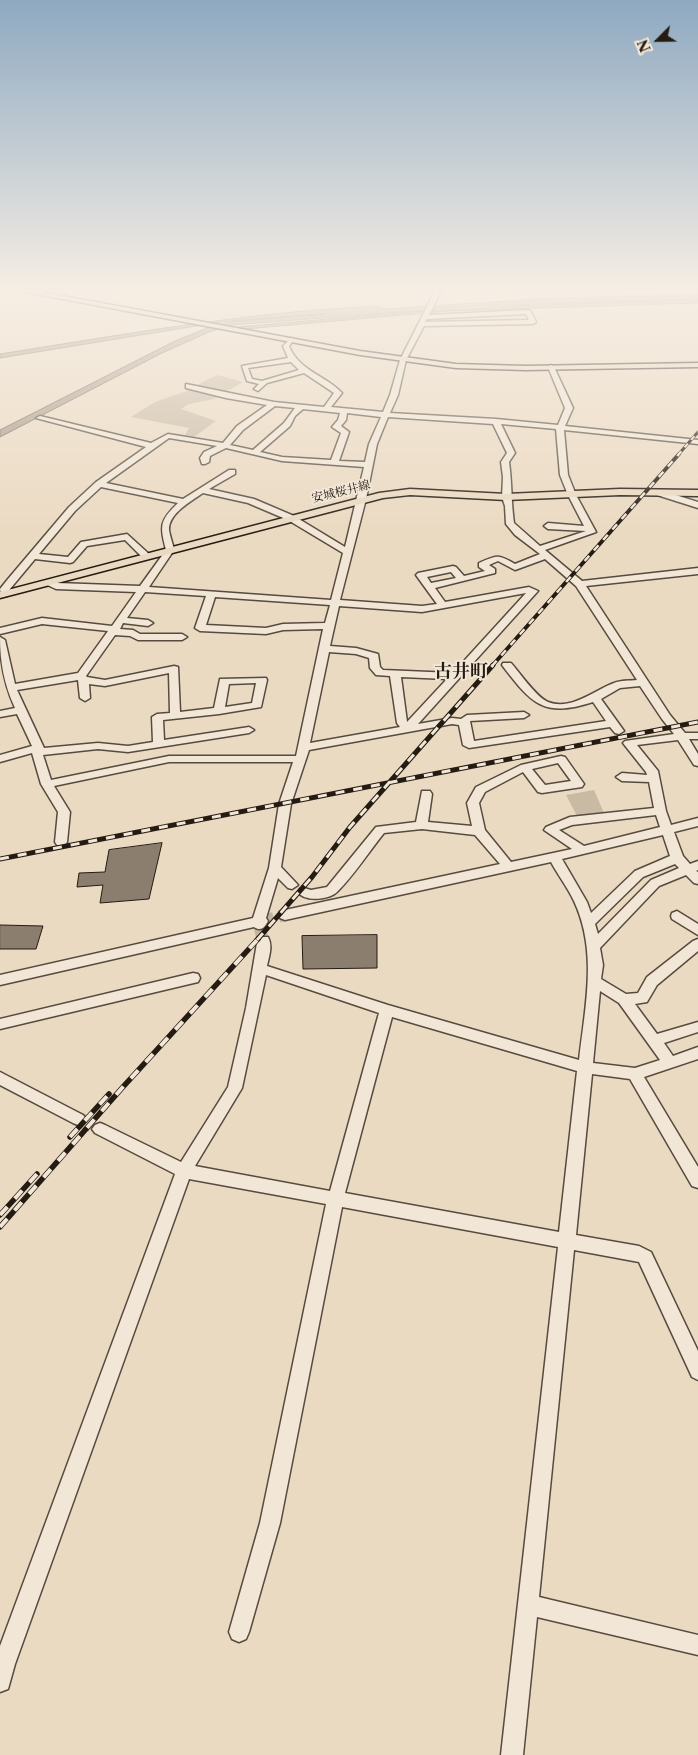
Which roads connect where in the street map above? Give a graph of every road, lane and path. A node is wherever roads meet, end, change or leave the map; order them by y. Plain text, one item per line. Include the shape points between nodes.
1 (246, 373) edge
2 (301, 373) edge
3 (310, 373) edge
4 (400, 373) edge
5 (554, 373) edge
6 (263, 383) junction
7 (190, 386) dead end
8 (248, 398) junction
9 (274, 404) junction
10 (301, 406) junction
11 (326, 409) junction
12 (344, 412) junction
13 (386, 416) junction
14 (40, 418) dead end
15 (496, 421) junction
16 (560, 428) junction
17 (698, 442) edge
18 (152, 446) junction
19 (224, 446) junction
20 (254, 453) junction
21 (205, 462) dead end
22 (334, 463) junction
23 (369, 465) junction
24 (232, 472) dead end
25 (99, 484) junction
26 (202, 490) junction
27 (660, 493) junction
28 (698, 493) edge
29 (572, 494) junction
30 (506, 497) junction
31 (362, 499) junction
32 (184, 502) junction
33 (698, 505) edge
34 (291, 518) junction
35 (548, 526) dead end
36 (591, 529) junction
37 (170, 550) junction
38 (543, 552) junction
39 (348, 553) junction
40 (33, 556) junction
41 (146, 556) junction
42 (698, 571) edge
43 (48, 583) junction
44 (580, 584) junction
45 (144, 589) junction
46 (211, 594) junction
47 (2, 595) edge
48 (336, 602) junction
49 (442, 606) junction
50 (122, 620) junction
51 (148, 623) dead end
52 (329, 626) junction
53 (0, 630) edge
54 (114, 630) junction
55 (182, 637) dead end
56 (0, 640) edge
57 (324, 649) junction
58 (507, 665) dead end
59 (395, 674) junction
60 (454, 676) junction
61 (82, 678) junction
62 (644, 682) junction
63 (11, 688) junction
64 (85, 698) dead end
65 (595, 698) junction
66 (22, 710) junction
67 (219, 711) junction
68 (0, 714) edge
69 (524, 714) dead end
70 (175, 716) junction
71 (464, 722) junction
72 (407, 729) junction
73 (249, 730) dead end
74 (680, 736) junction
75 (698, 736) edge
76 (159, 742) junction
77 (304, 748) junction
78 (37, 750) junction
79 (0, 759) edge
80 (300, 759) junction
81 (698, 763) edge
82 (524, 767) dead end
83 (622, 777) dead end
84 (653, 779) junction
85 (47, 784) junction
86 (426, 794) dead end
87 (660, 811) junction
88 (698, 822) edge
89 (422, 825) junction
90 (479, 830) junction
91 (666, 830) junction
92 (61, 842) dead end
93 (581, 849) junction
94 (554, 857) junction
95 (676, 858) junction
96 (508, 866) junction
97 (276, 868) junction
98 (693, 868) edge
99 (698, 880) edge
100 (292, 885) dead end
101 (304, 892) dead end
102 (285, 916) tunnel mouth
103 (677, 916) dead end
104 (588, 923) junction
105 (698, 930) edge
106 (263, 940) tunnel mouth
107 (698, 944) edge
108 (593, 947) junction
109 (259, 968) junction
110 (193, 978) dead end
111 (0, 980) edge
112 (594, 981) junction
113 (624, 999) junction
114 (387, 1010) junction
115 (0, 1024) edge
116 (698, 1027) edge
117 (654, 1041) junction
118 (698, 1053) edge
119 (669, 1062) junction
120 (583, 1067) junction
121 (635, 1074) junction
122 (0, 1078) edge
123 (78, 1118) tunnel mouth
124 (100, 1129) tunnel mouth
125 (693, 1161) edge
126 (184, 1171) junction
127 (698, 1180) edge
128 (335, 1200) junction
129 (566, 1240) junction
130 (698, 1371) edge
131 (528, 1605) junction
132 (239, 1632) dead end
133 (698, 1645) edge
134 (1, 1670) edge
135 (512, 1755) edge

1 - 6 street via 249,380
2 - 6 street via 283,375
3 - 11 street via 338,393
4 - 13 street
5 - 16 street via 569,408
6 - 8 street
7 - 8 street
8 - 9 street
9 - 10 street
9 - 19 street via 240,428
10 - 11 street
10 - 20 street
11 - 12 street
12 - 13 street
12 - 22 street via 336,427 345,432
13 - 15 street
13 - 23 street via 380,423
14 - 18 street
15 - 16 street
15 - 30 street via 512,454 505,462 508,477
16 - 17 street
16 - 29 street via 564,475
18 - 19 street via 168,436
18 - 25 street
19 - 20 street
19 - 21 street via 207,454
20 - 22 street
22 - 23 street
23 - 31 street
24 - 26 street
25 - 32 street
25 - 40 street via 72,509
26 - 32 street
26 - 34 street via 251,501
27 - 28 main road, 安城桜井線
27 - 29 main road, 安城桜井線
27 - 33 street
29 - 30 main road, 安城桜井線
29 - 36 street
30 - 31 main road, 安城桜井線 via 410,492
30 - 38 street via 510,524
31 - 34 main road, 安城桜井線
31 - 39 street
32 - 37 street via 165,528
34 - 37 main road, 安城桜井線
34 - 39 street
35 - 36 street
36 - 38 street via 592,532
37 - 41 main road, 安城桜井線
37 - 45 street
38 - 44 street
38 - 49 street via 515,567 498,558 482,565 492,571 480,576 461,578 453,569 421,575
39 - 48 street
40 - 41 street via 70,560 84,544 127,537
40 - 47 street
41 - 43 main road, 安城桜井線
42 - 44 street
43 - 45 street
43 - 47 main road, 安城桜井線
44 - 62 street
45 - 46 street
45 - 50 street
46 - 48 street
46 - 52 street via 200,628 266,630
48 - 49 street via 422,609
48 - 52 street
49 - 60 street via 533,591
50 - 51 street
50 - 54 street
52 - 57 street
53 - 54 street via 42,621
54 - 55 street via 138,637
54 - 61 street
56 - 63 street
57 - 59 street via 374,656 375,668 380,673
57 - 77 street
58 - 65 street via 543,704 558,706
59 - 60 street
59 - 72 street via 402,723
60 - 72 street
61 - 63 street
61 - 64 street
61 - 70 street via 105,683 174,669
62 - 65 street via 617,685
62 - 74 street
63 - 66 street
65 - 71 street via 616,727 469,745
66 - 68 street
66 - 78 street
67 - 67 street via 257,705 262,680 224,681
67 - 70 street
69 - 71 street via 467,718
70 - 76 street via 156,717
71 - 72 street
72 - 77 street
73 - 76 street
74 - 75 street
74 - 81 street
74 - 84 street via 629,743 652,770
76 - 78 street via 128,749 98,746
77 - 80 street
78 - 79 street
78 - 85 street
80 - 85 street via 169,758
80 - 97 street via 285,804
82 - 90 street via 480,790 474,803
83 - 84 street
84 - 87 street
85 - 92 street via 64,812
86 - 89 street
87 - 91 street
87 - 93 street via 570,822 550,830
88 - 91 street
89 - 90 street
89 - 101 street via 380,830 331,891 310,895
90 - 96 street
91 - 93 street
91 - 95 street
93 - 94 street
94 - 96 street
94 - 104 street via 581,902
95 - 98 street
95 - 104 street via 639,874
96 - 102 street
97 - 100 street
97 - 111 street via 260,922
98 - 99 street
98 - 108 street via 656,883
103 - 105 street
104 - 108 street
106 - 109 street
107 - 113 street via 652,981 642,998
108 - 112 street
109 - 114 street
109 - 126 street via 235,1088
110 - 115 street
112 - 113 street
112 - 120 street
113 - 117 street
114 - 120 street
114 - 128 street
116 - 117 street
117 - 119 street
118 - 119 street
119 - 121 street
120 - 121 street
120 - 129 street
121 - 125 street
122 - 123 street
124 - 126 street
125 - 127 street
126 - 128 street
126 - 134 street
128 - 129 street
128 - 132 street via 270,1523
129 - 130 street via 646,1257
129 - 131 street
131 - 133 street
131 - 135 street

